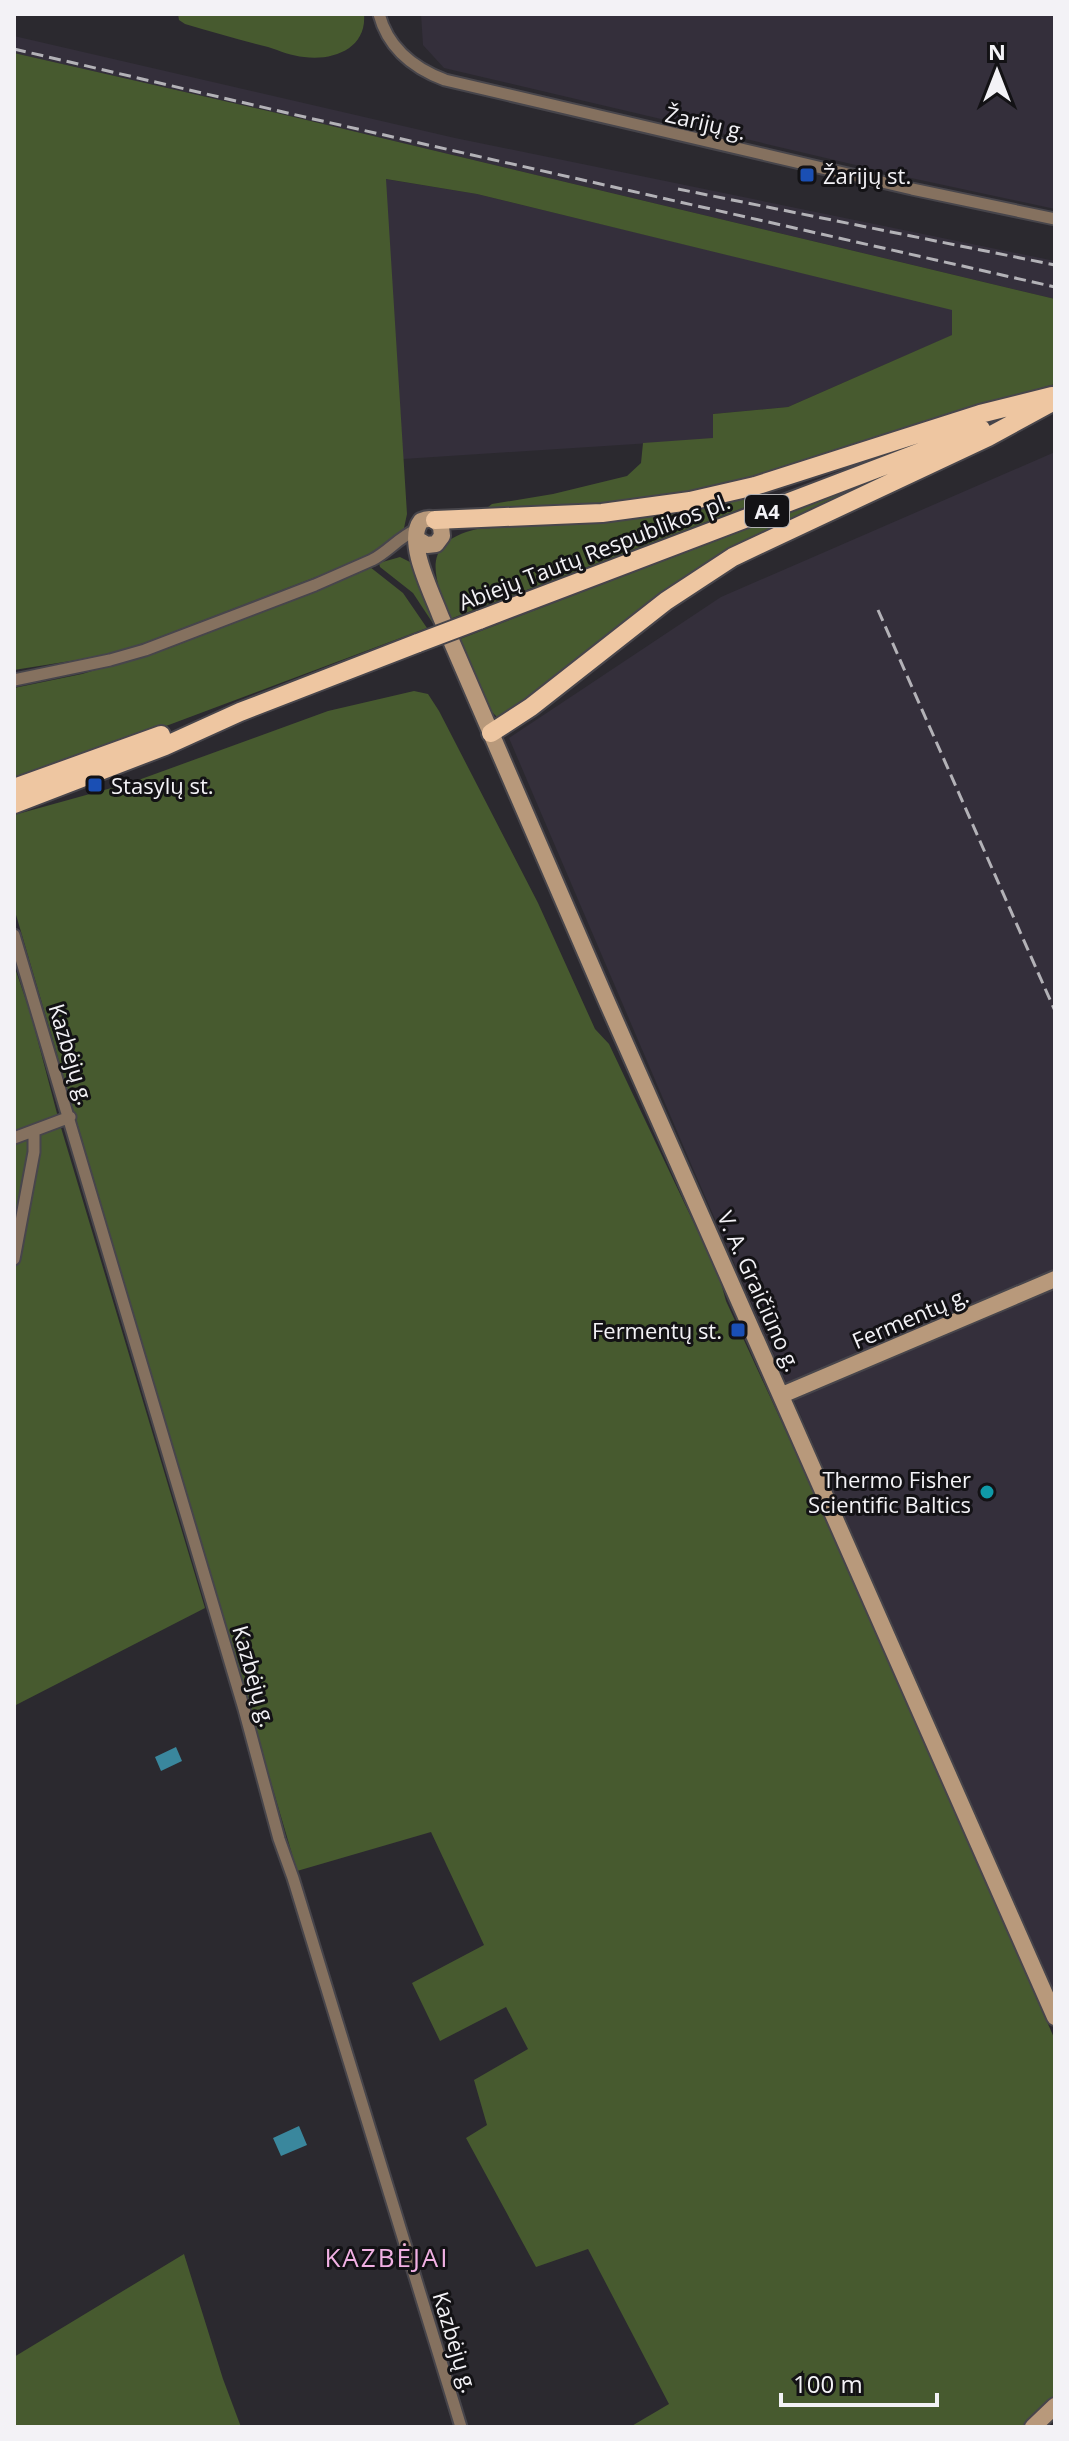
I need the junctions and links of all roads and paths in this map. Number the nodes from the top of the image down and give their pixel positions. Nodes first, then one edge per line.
1 (379, 14) edge
2 (1055, 219) edge
3 (1055, 399) edge
4 (435, 520) junction
5 (423, 541) junction
6 (14, 680) edge
7 (240, 712) junction
8 (491, 733) junction
9 (14, 788) edge
10 (14, 804) edge
11 (14, 935) edge
12 (70, 1117) junction
13 (34, 1131) junction
14 (14, 1138) edge
15 (14, 1259) edge
16 (1055, 1279) edge
17 (782, 1395) junction
18 (1055, 2017) edge
19 (1055, 2406) edge
20 (461, 2427) edge
21 (1033, 2427) edge

1 - 2 street, Žarijų g.
3 - 4 highway
3 - 7 highway, Abiejų Tautų Respublikos pl. / A4, bridge
3 - 8 highway
4 - 5 main road
4 - 5 main road, V. A. Graičiūno g.
5 - 6 street
5 - 8 main road, V. A. Graičiūno g.
7 - 9 highway, Abiejų Tautų Respublikos pl. / A4
7 - 10 highway, Abiejų Tautų Respublikos pl. / A4
8 - 17 main road, V. A. Graičiūno g.
11 - 12 street, Kazbėjų g.
12 - 13 street
12 - 20 street, Kazbėjų g.
13 - 14 street
13 - 15 street
16 - 17 main road, Fermentų g.
17 - 18 main road, V. A. Graičiūno g.
19 - 21 main road

